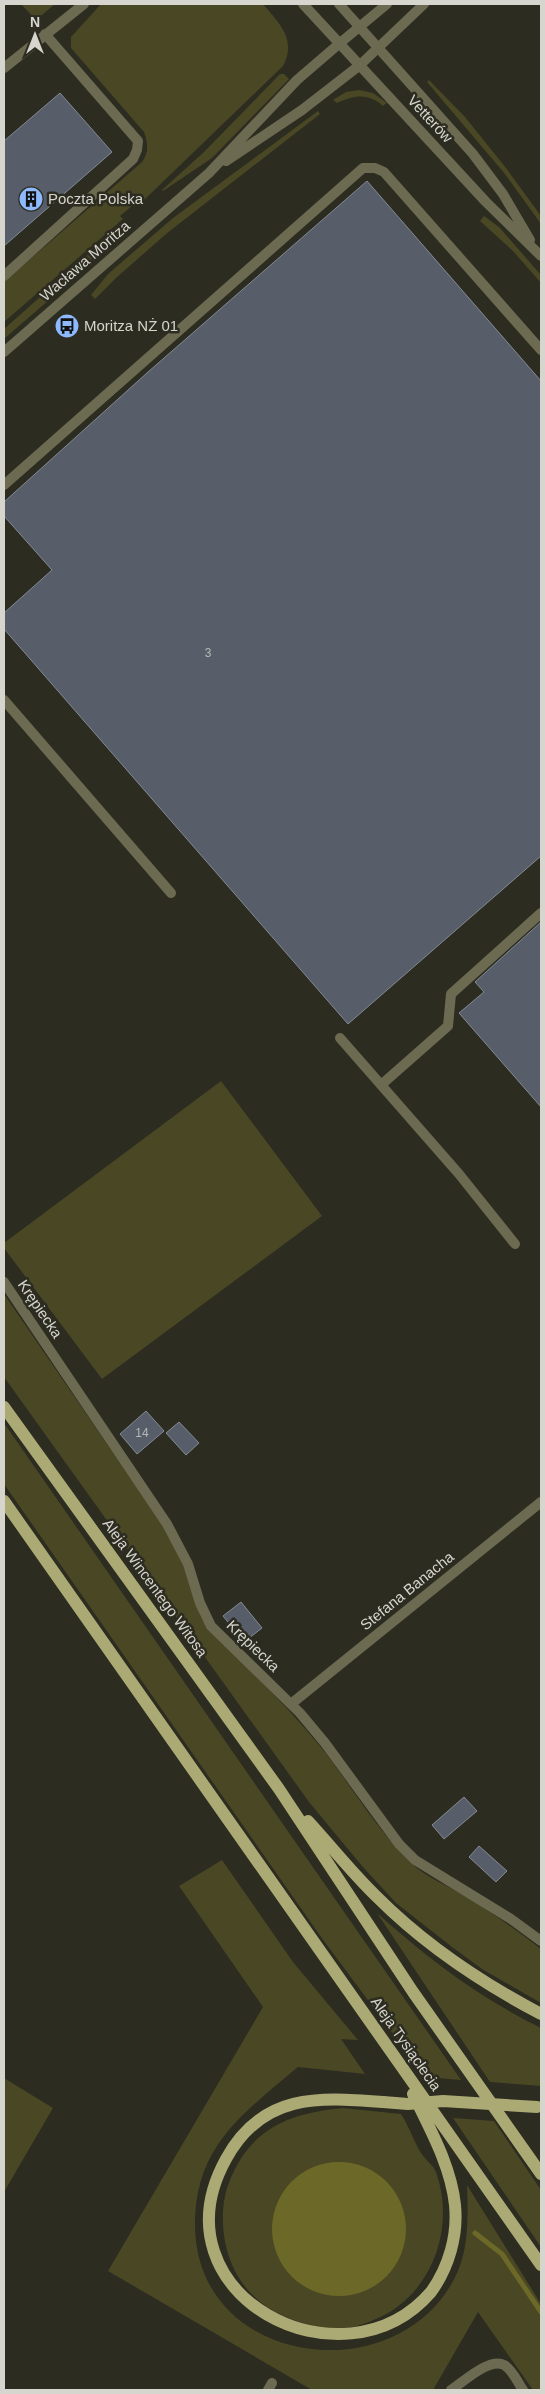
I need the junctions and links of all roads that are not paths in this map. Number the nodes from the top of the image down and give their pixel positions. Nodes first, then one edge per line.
1 (84, 4) edge
2 (303, 4) edge
3 (339, 4) edge
4 (387, 4) edge
5 (424, 4) edge
6 (359, 26) junction
7 (45, 34) junction
8 (340, 43) junction
9 (378, 48) junction
10 (360, 65) junction
11 (4, 68) edge
12 (209, 173) junction
13 (539, 254) edge
14 (4, 276) edge
15 (541, 350) edge
16 (4, 352) edge
17 (4, 486) edge
18 (4, 700) edge
19 (171, 894) dead end
20 (541, 913) edge
21 (340, 1038) dead end
22 (381, 1085) junction
23 (515, 1244) dead end
24 (4, 1282) edge
25 (4, 1406) edge
26 (4, 1501) edge
27 (541, 1502) edge
28 (291, 1704) junction
29 (279, 1789) junction
30 (541, 1941) edge
31 (541, 2014) edge
32 (398, 2062) junction
33 (539, 2107) edge
34 (541, 2174) edge
35 (541, 2264) edge
36 (451, 2390) edge
37 (523, 2390) edge

1 - 7 street
2 - 8 street, Vetterów
3 - 6 street, Vetterów
4 - 6 street, Wacława Moritza
5 - 9 street, Wacława Moritza
6 - 8 street, Wacława Moritza
6 - 9 street, Vetterów
7 - 11 street
7 - 14 street
8 - 10 street, Vetterów
8 - 12 street, Wacława Moritza
9 - 10 street, Wacława Moritza
9 - 13 street, Vetterów
10 - 12 street, Wacława Moritza
10 - 13 street, Vetterów
12 - 16 street, Wacława Moritza
15 - 17 street
18 - 19 street
20 - 22 street
21 - 22 street
22 - 23 street
24 - 28 street, Krępiecka
25 - 29 main road, Aleja Wincentego Witosa
26 - 32 main road, Aleja Tysiąclecia
27 - 28 street, Stefana Banacha
28 - 30 street, Krępiecka
29 - 31 main road
29 - 34 main road
32 - 33 main road, bridge
32 - 35 main road, Aleja Tysiąclecia
36 - 37 street

